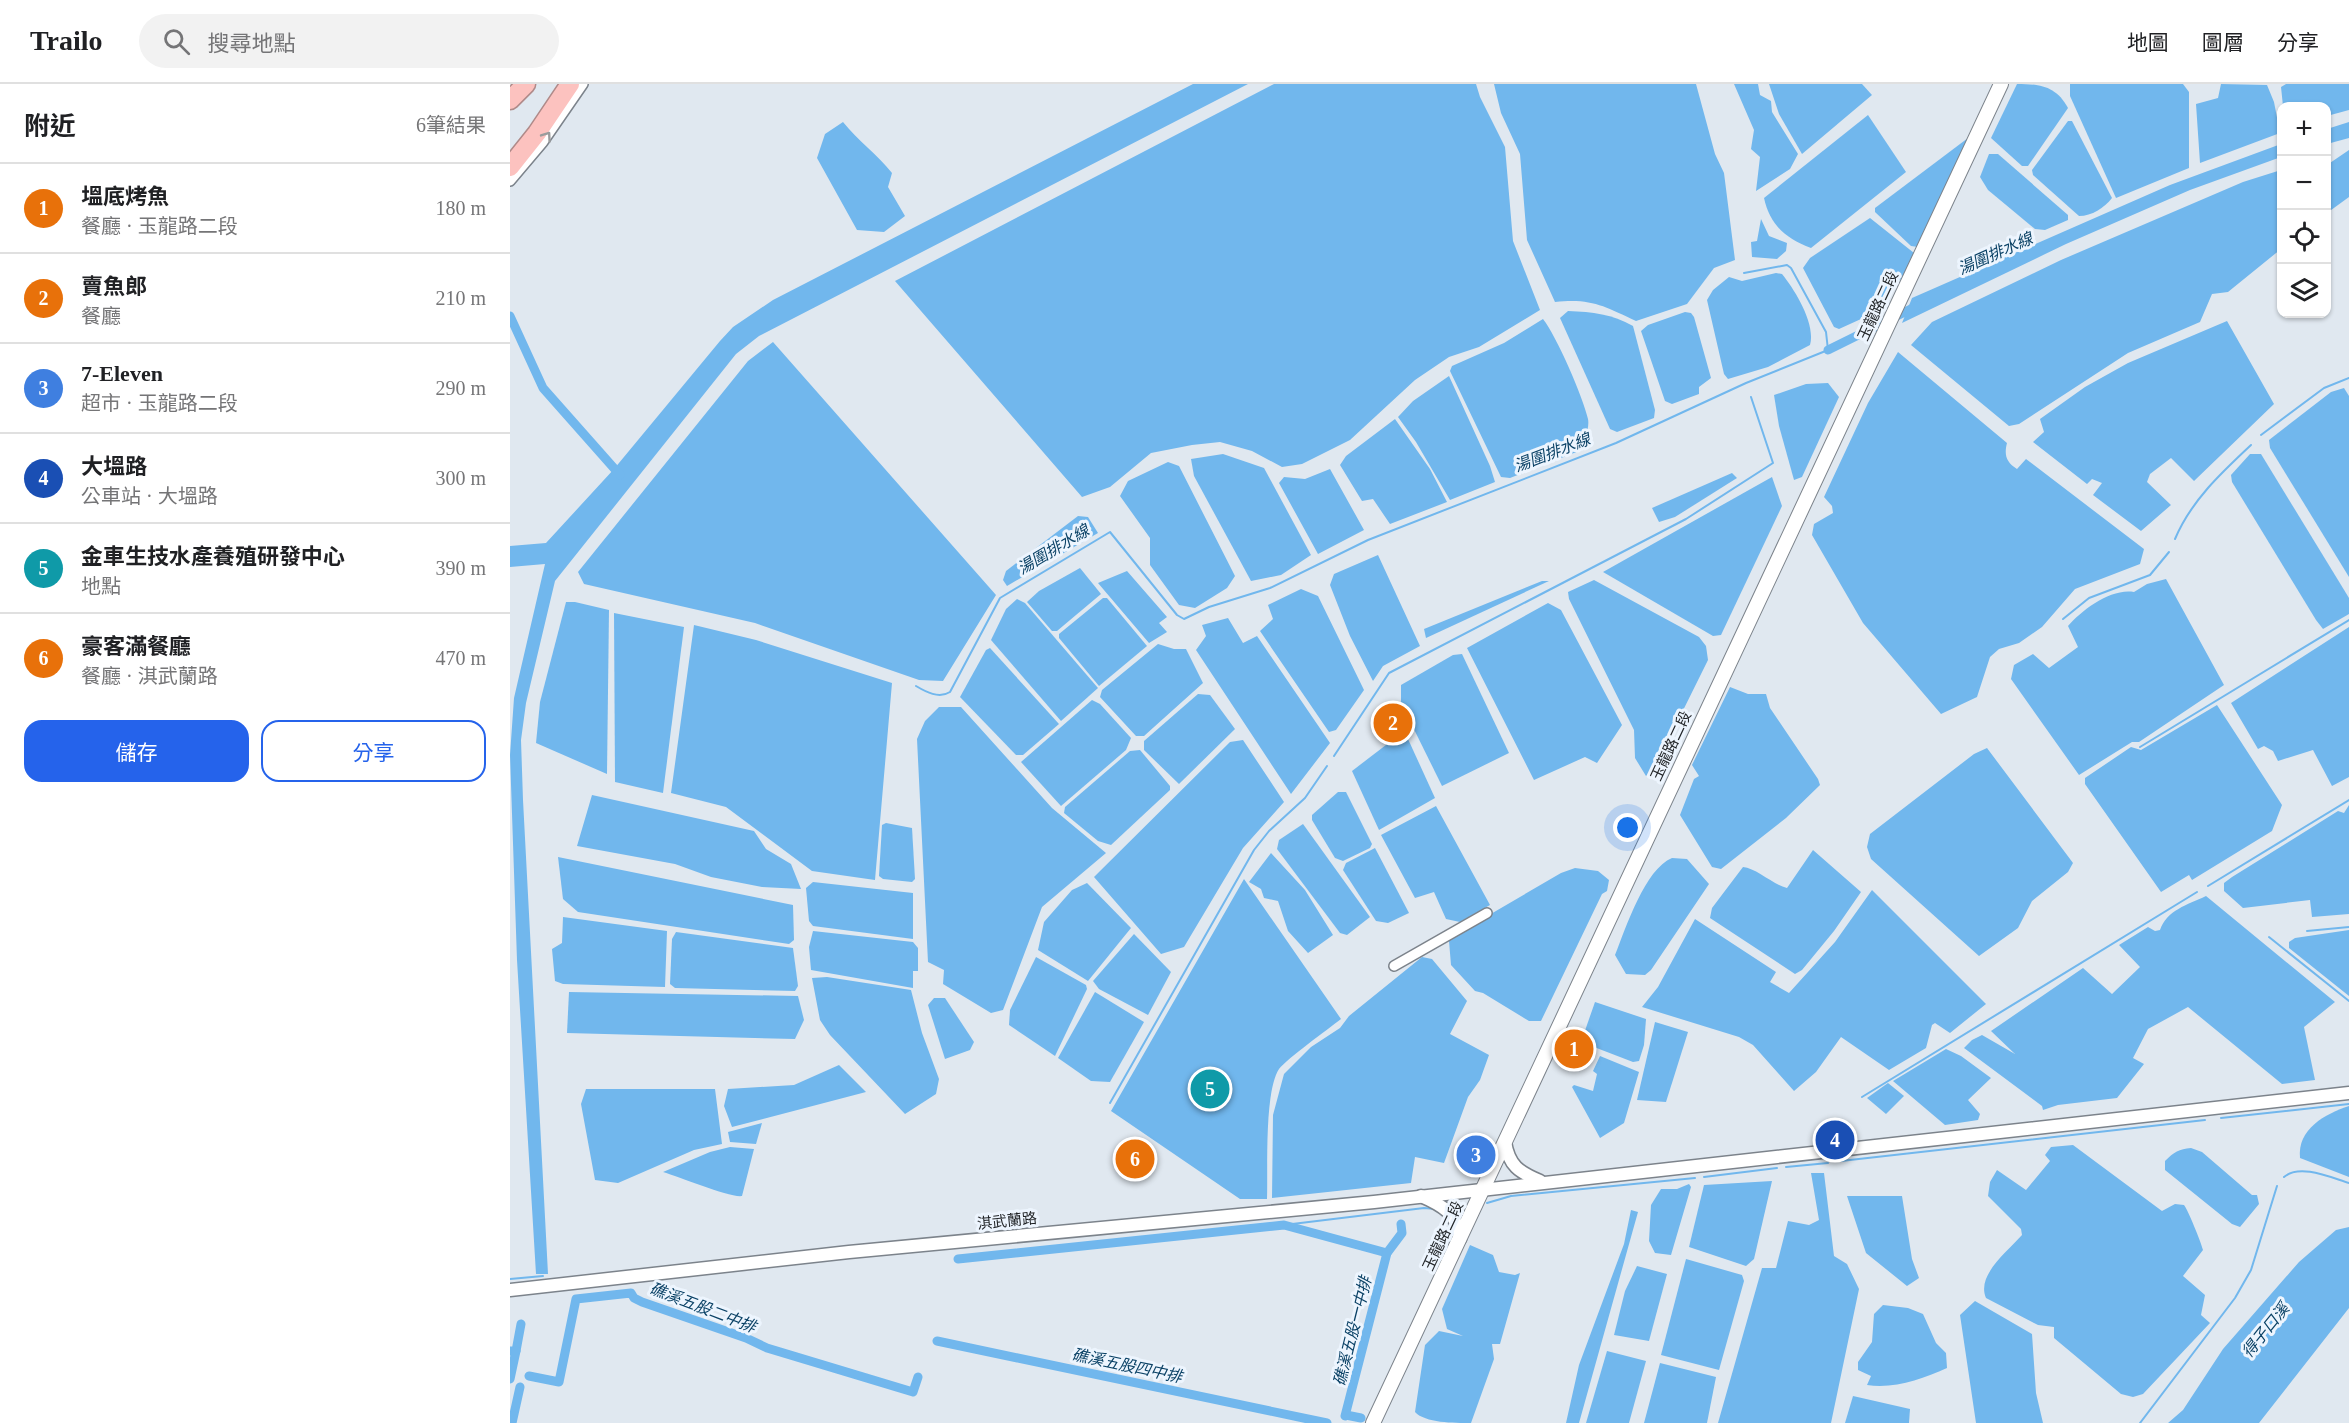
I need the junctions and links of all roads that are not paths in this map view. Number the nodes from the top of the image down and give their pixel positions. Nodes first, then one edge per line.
1 (526, 84) edge
2 (570, 84) edge
3 (583, 84) edge
4 (2001, 84) edge
5 (510, 100) edge
6 (510, 167) edge
7 (510, 181) edge
8 (1487, 913) dead end
9 (1394, 966) dead end
10 (2349, 1094) edge
11 (1505, 1142) junction
12 (1541, 1182) junction
13 (1484, 1188) junction
14 (1420, 1196) junction
15 (1460, 1239) junction
16 (510, 1290) edge
17 (1373, 1423) edge

1 - 5 highway
2 - 6 highway
7 -> 3 street
4 - 11 main road, 玉龍路二段
8 - 9 street
10 - 12 street, 淇武蘭路
11 - 12 street
11 - 13 main road, 玉龍路二段
12 - 13 street, 淇武蘭路
13 - 14 street, 淇武蘭路
13 - 15 main road, 玉龍路二段
14 - 15 street
14 - 16 street, 淇武蘭路
15 - 17 main road, 玉龍路二段

